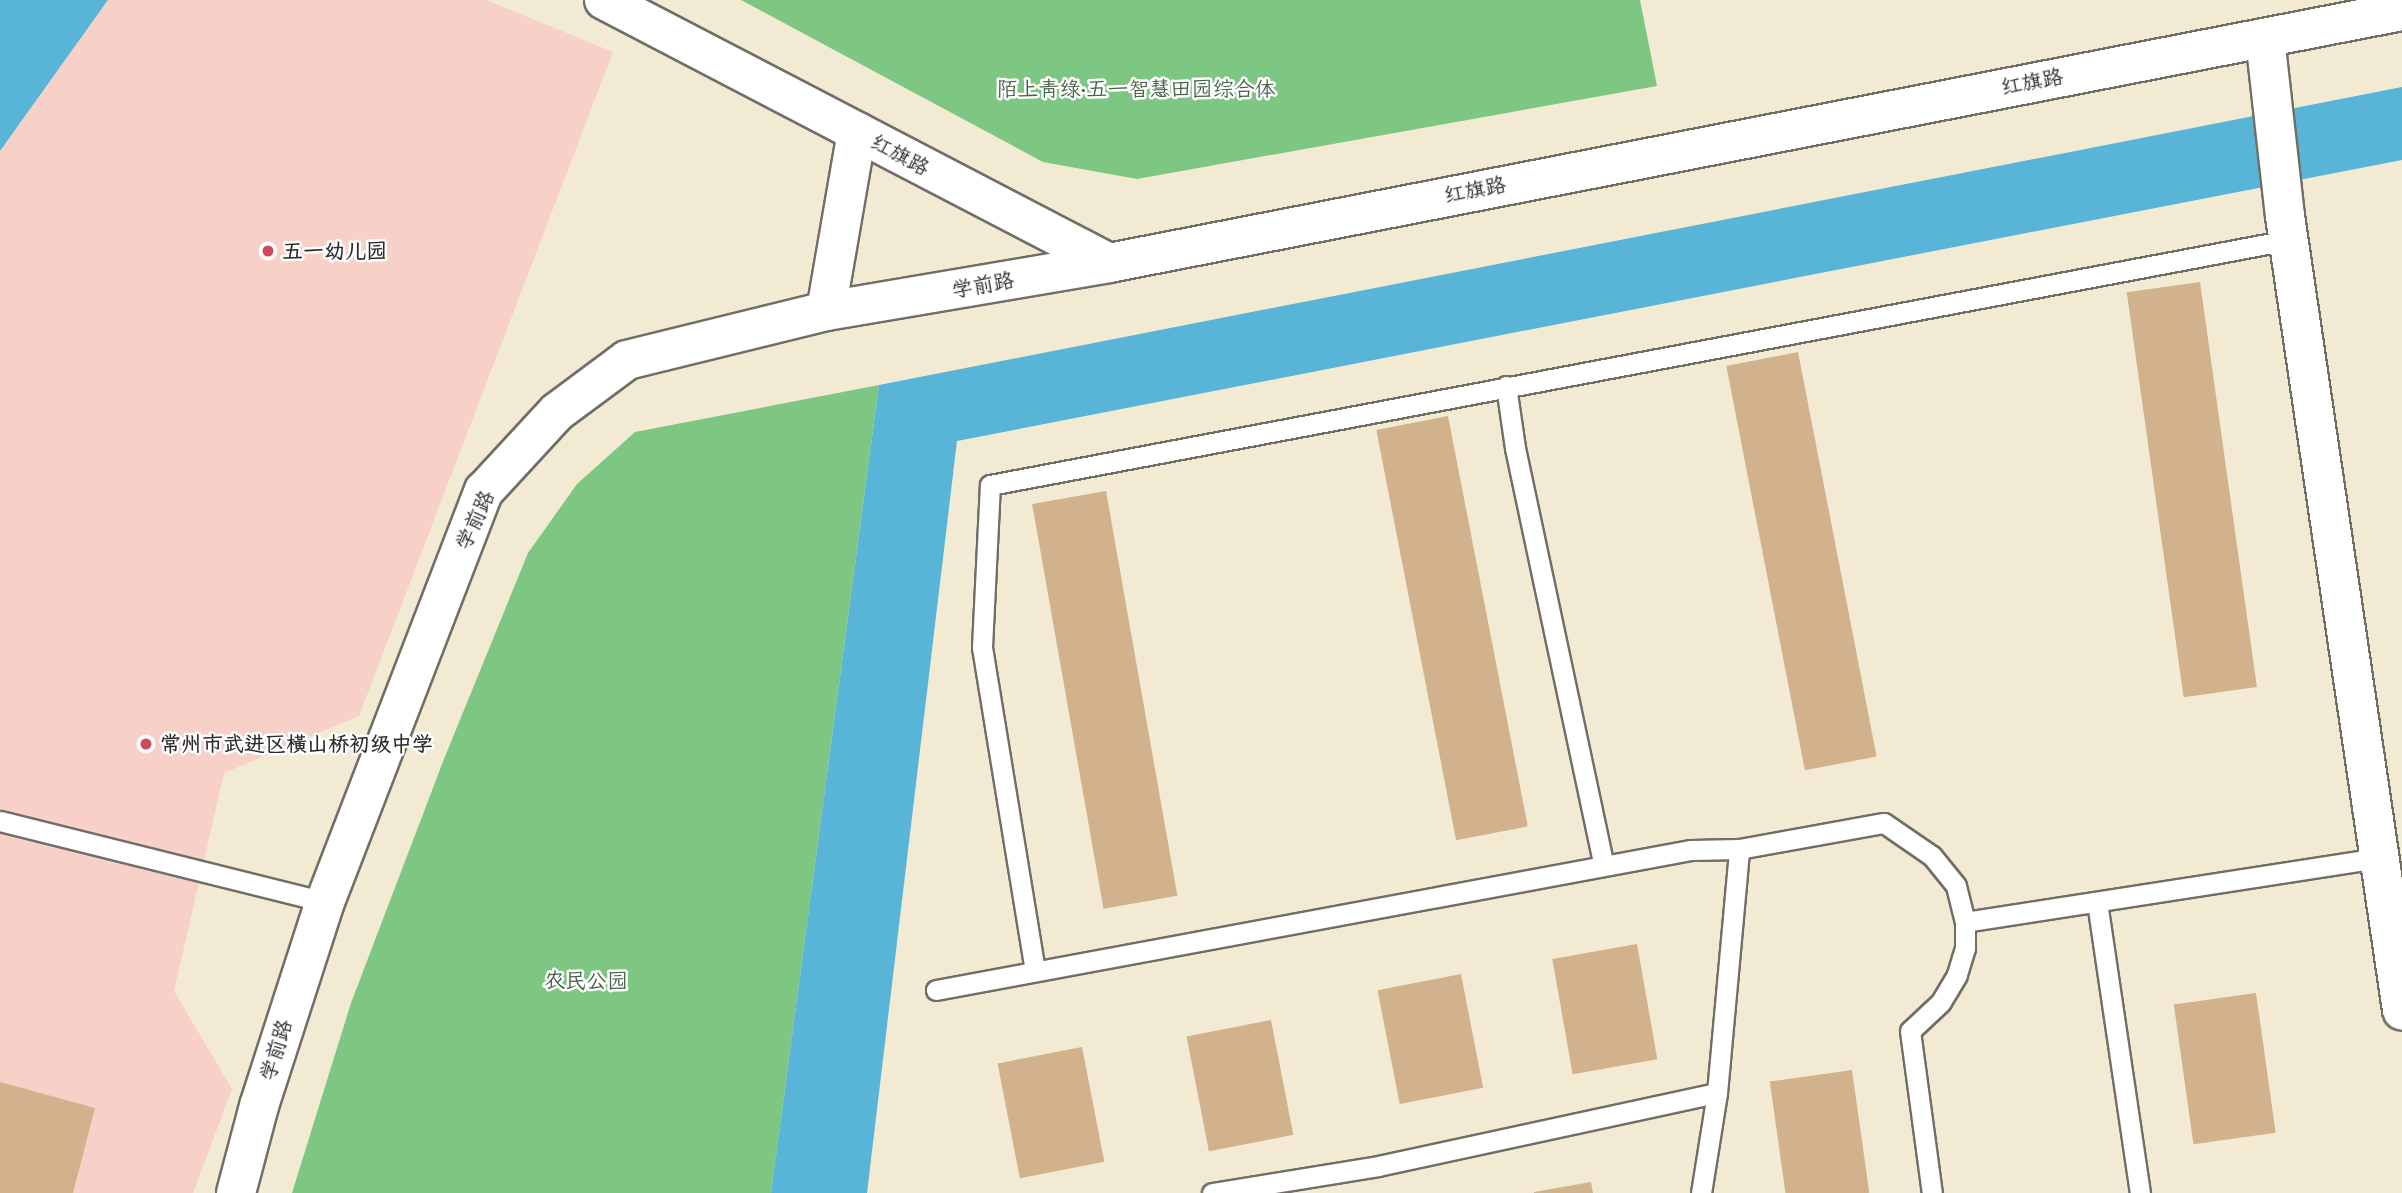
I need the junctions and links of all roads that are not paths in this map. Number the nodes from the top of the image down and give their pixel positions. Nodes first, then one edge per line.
1 (604, 0) edge
2 (2402, 11) edge
3 (2265, 37) junction
4 (857, 132) junction
5 (2286, 228) junction
6 (1109, 263) junction
7 (826, 312) junction
8 (1506, 386) junction
9 (0, 821) edge
10 (1739, 849) junction
11 (2379, 858) junction
12 (1604, 866) junction
13 (325, 902) junction
14 (2097, 902) junction
15 (1965, 922) junction
16 (1035, 971) junction
17 (936, 990) dead end
18 (2402, 1010) edge
19 (1717, 1093) junction
20 (236, 1193) edge
21 (1212, 1193) edge
22 (1701, 1193) edge
23 (1932, 1193) edge
24 (2140, 1193) edge

1 - 4 street, 红旗路
2 - 3 street, 红旗路
3 - 5 street
3 - 6 street, 红旗路
4 - 6 street, 红旗路
4 - 7 street
5 - 8 lane
5 - 11 street
6 - 7 street, 学前路
7 - 13 street, 学前路
8 - 12 lane
8 - 16 lane
9 - 13 lane
10 - 12 lane
10 - 15 lane
10 - 19 lane
11 - 14 lane
11 - 18 street
12 - 16 lane
13 - 20 street, 学前路
14 - 15 lane
14 - 24 lane
15 - 23 lane
16 - 17 lane
19 - 21 lane
19 - 22 lane

